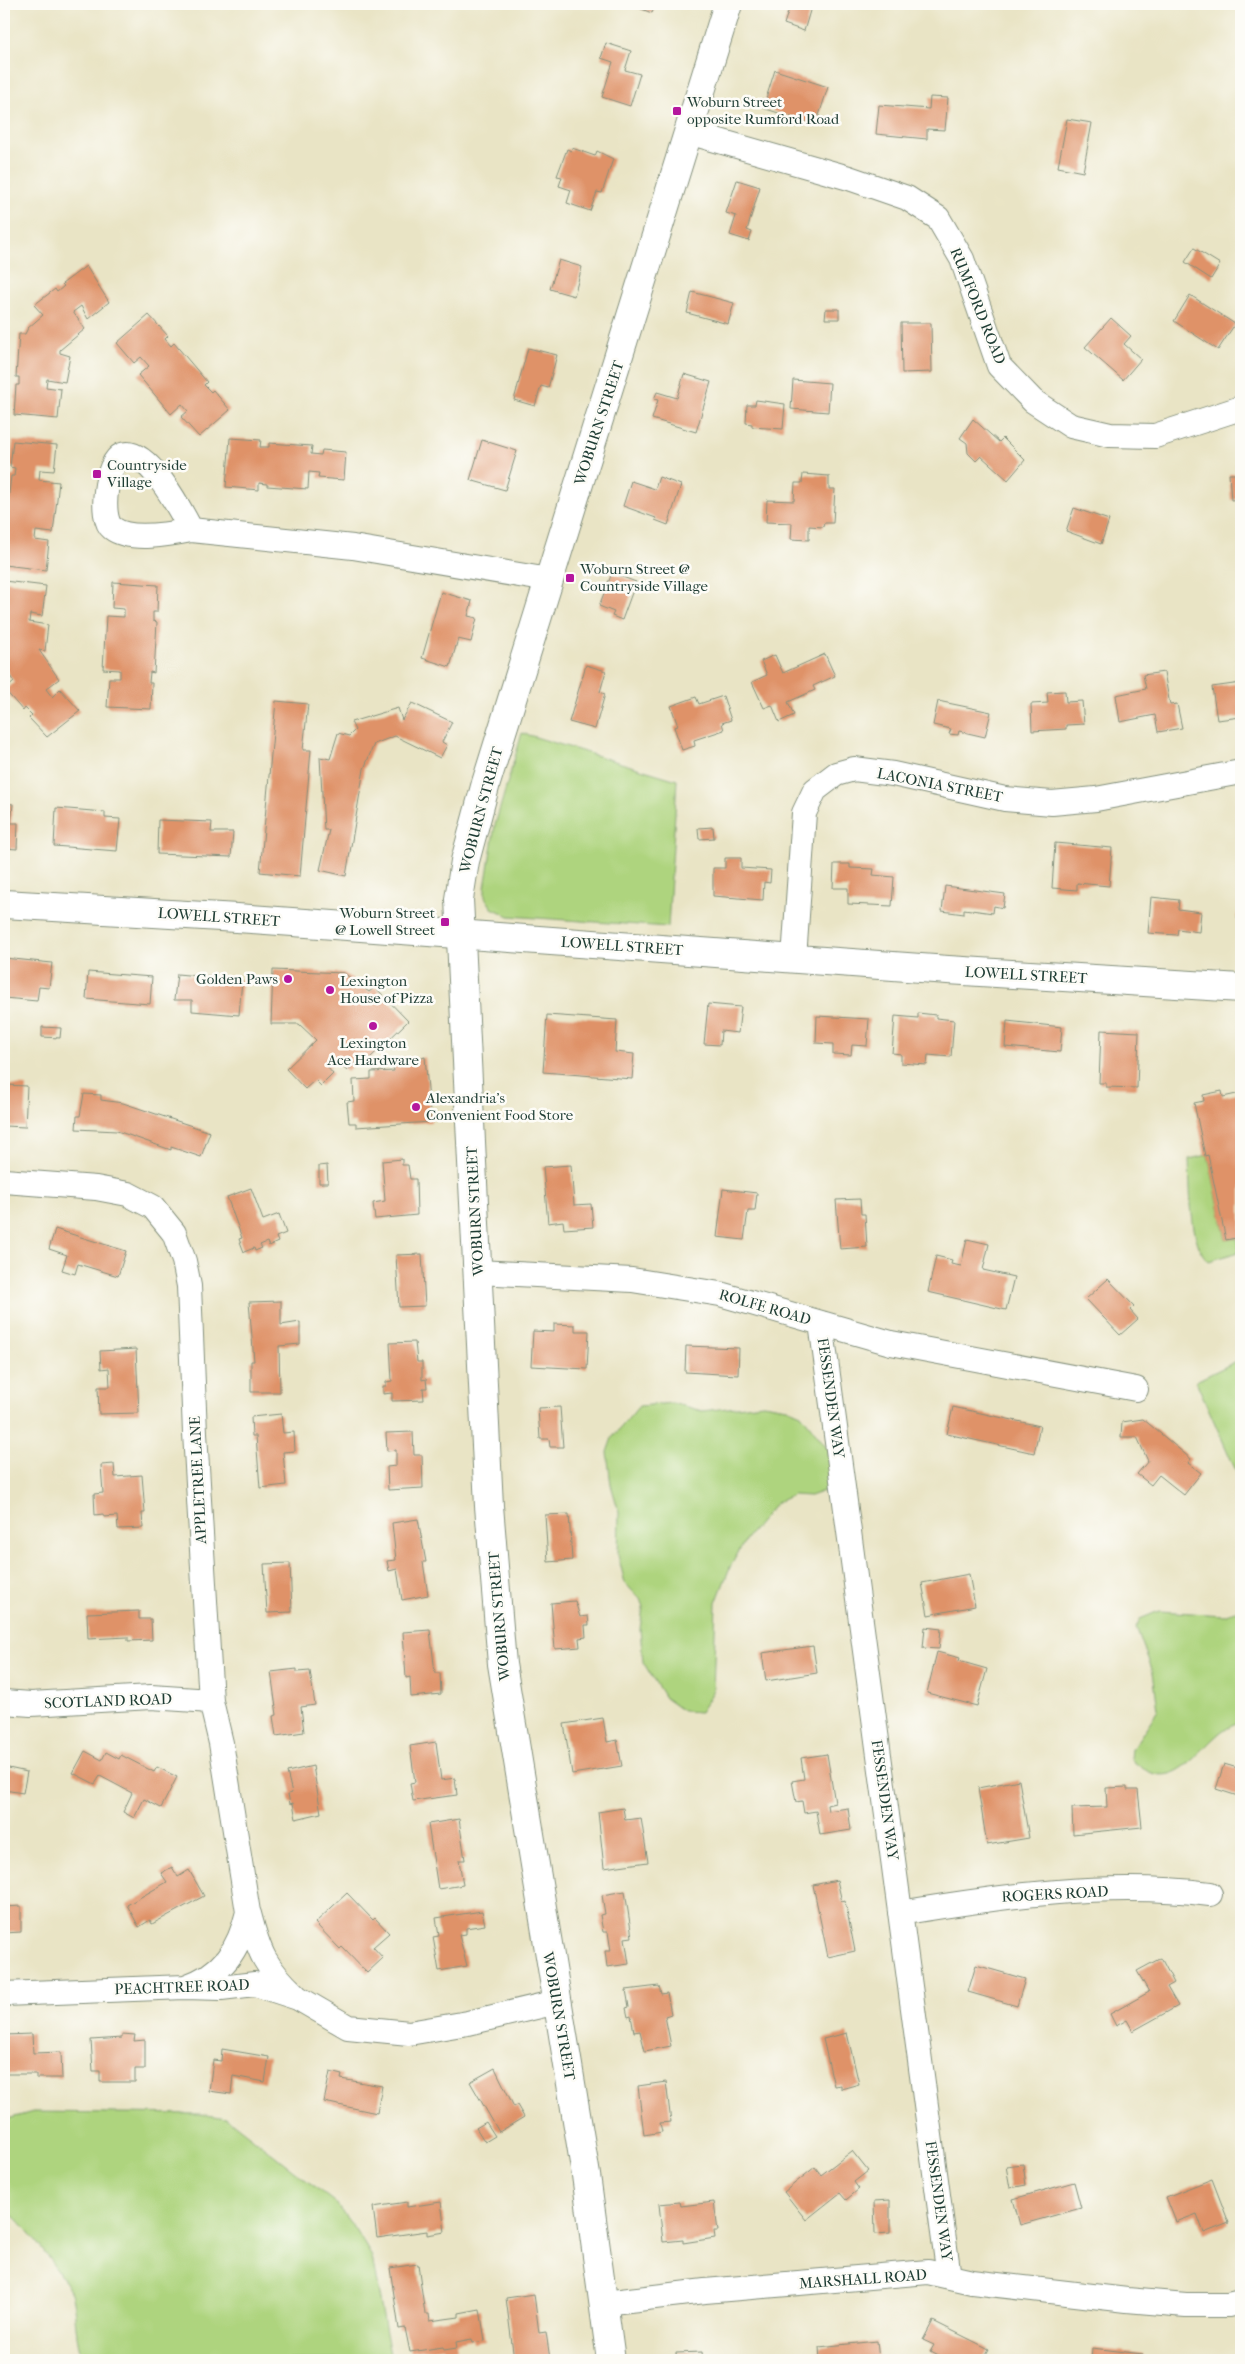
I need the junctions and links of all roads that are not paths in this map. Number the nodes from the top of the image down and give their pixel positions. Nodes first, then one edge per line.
1 (728, 4) edge
2 (688, 132) junction
3 (1241, 408) edge
4 (191, 530) dead end
5 (549, 580) junction
6 (1241, 772) edge
7 (4, 904) edge
8 (459, 935) junction
9 (794, 959) junction
10 (1241, 988) edge
11 (4, 1181) edge
12 (478, 1272) junction
13 (821, 1323) junction
14 (1136, 1389) dead end
15 (211, 1701) junction
16 (4, 1702) edge
17 (1210, 1894) dead end
18 (248, 1912) junction
19 (900, 1913) junction
20 (185, 1986) junction
21 (4, 1994) edge
22 (298, 1998) junction
23 (556, 2002) junction
24 (949, 2277) junction
25 (1241, 2302) edge
26 (604, 2303) junction
27 (611, 2360) edge

1 - 2 main road, WOBURN STREET
2 - 3 street, RUMFORD ROAD
2 - 5 main road, WOBURN STREET
4 - 5 street
5 - 8 main road, WOBURN STREET
6 - 9 street, LACONIA STREET
7 - 8 main road, LOWELL STREET
8 - 9 main road, LOWELL STREET
8 - 12 main road, WOBURN STREET
9 - 10 main road, LOWELL STREET
11 - 15 street, APPLETREE LANE
12 - 13 street, ROLFE ROAD
12 - 23 main road, WOBURN STREET
13 - 14 street, ROLFE ROAD
13 - 19 street, FESSENDEN WAY
15 - 16 street, SCOTLAND ROAD
15 - 18 street, APPLETREE LANE
17 - 19 street, ROGERS ROAD
18 - 20 street, APPLETREE LANE
18 - 22 street, APPLETREE LANE
19 - 24 street, FESSENDEN WAY
20 - 21 street, PEACHTREE ROAD
20 - 22 street, PEACHTREE ROAD
22 - 23 street, PEACHTREE ROAD
23 - 26 main road, WOBURN STREET
24 - 25 street, MARSHALL ROAD
24 - 26 street, MARSHALL ROAD
26 - 27 main road, WOBURN STREET

